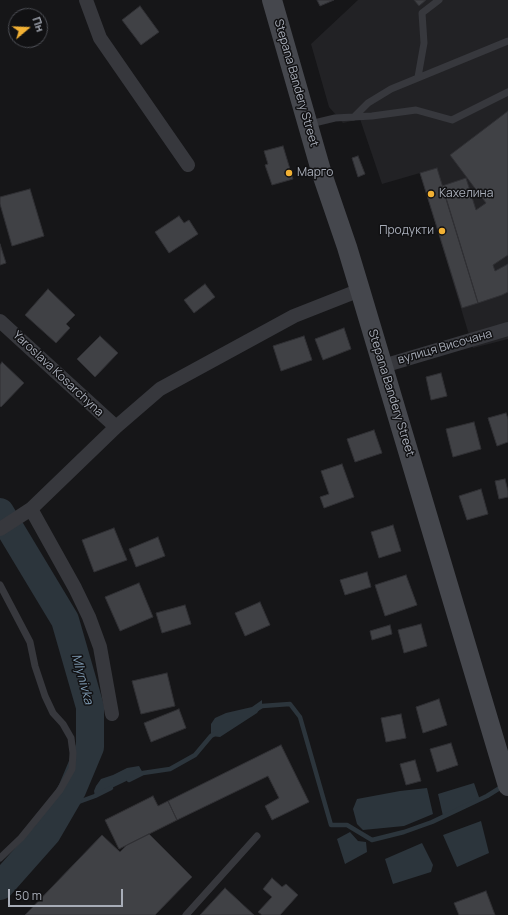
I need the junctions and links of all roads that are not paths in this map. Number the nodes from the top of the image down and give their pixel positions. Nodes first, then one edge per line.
1 (86, 0) edge
2 (272, 0) edge
3 (439, 0) edge
4 (508, 41) edge
5 (418, 77) junction
6 (508, 92) edge
7 (354, 117) junction
8 (308, 125) junction
9 (188, 165) dead end
10 (360, 290) junction
11 (0, 321) edge
12 (508, 329) edge
13 (383, 366) junction
14 (116, 427) junction
15 (26, 512) junction
16 (0, 529) edge
17 (0, 585) edge
18 (112, 714) dead end
19 (508, 786) edge
20 (257, 836) dead end
21 (0, 858) edge
22 (186, 915) edge

1 - 9 street
2 - 8 main road, Stepana Bandery Street
3 - 5 lane
4 - 5 lane
5 - 7 lane
6 - 7 lane
7 - 8 lane
8 - 10 main road, Stepana Bandery Street
10 - 13 main road, Stepana Bandery Street
10 - 14 street
11 - 14 street, Yaroslava Kosarchyna
12 - 13 street, вулиця Височана
13 - 19 main road, Stepana Bandery Street
14 - 15 street
15 - 16 street
15 - 18 street
17 - 21 lane
20 - 22 lane

